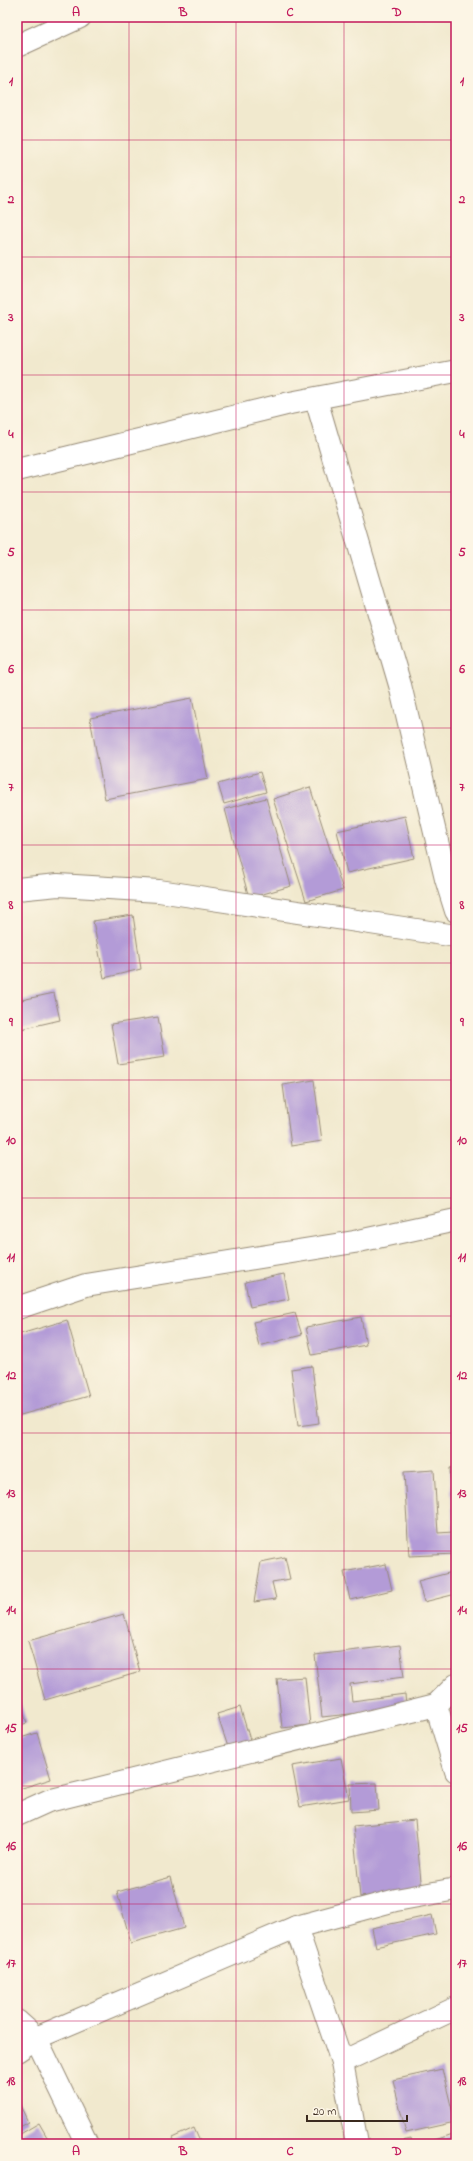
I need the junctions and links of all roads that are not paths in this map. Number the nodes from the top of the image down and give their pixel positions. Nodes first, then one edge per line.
1 (80, 17) edge
2 (17, 46) edge
3 (456, 371) edge
4 (316, 399) junction
5 (17, 470) edge
6 (451, 878) edge
7 (17, 889) edge
8 (456, 911) edge
9 (456, 936) edge
10 (456, 1220) edge
11 (17, 1308) edge
12 (456, 1686) edge
13 (436, 1705) junction
14 (456, 1771) edge
15 (17, 1815) edge
16 (456, 1890) edge
17 (296, 1927) junction
18 (456, 2008) edge
19 (17, 2021) edge
20 (36, 2038) junction
21 (17, 2051) edge
22 (342, 2062) junction
23 (88, 2144) edge
24 (357, 2144) edge

1 - 2 street
3 - 4 street
4 - 5 street
4 - 6 street
6 - 8 street
7 - 9 street
10 - 11 street
12 - 13 street
13 - 14 street
13 - 15 street
16 - 17 street
17 - 20 street
17 - 22 street
18 - 22 street
19 - 20 street
20 - 21 street
20 - 23 street
22 - 24 street

